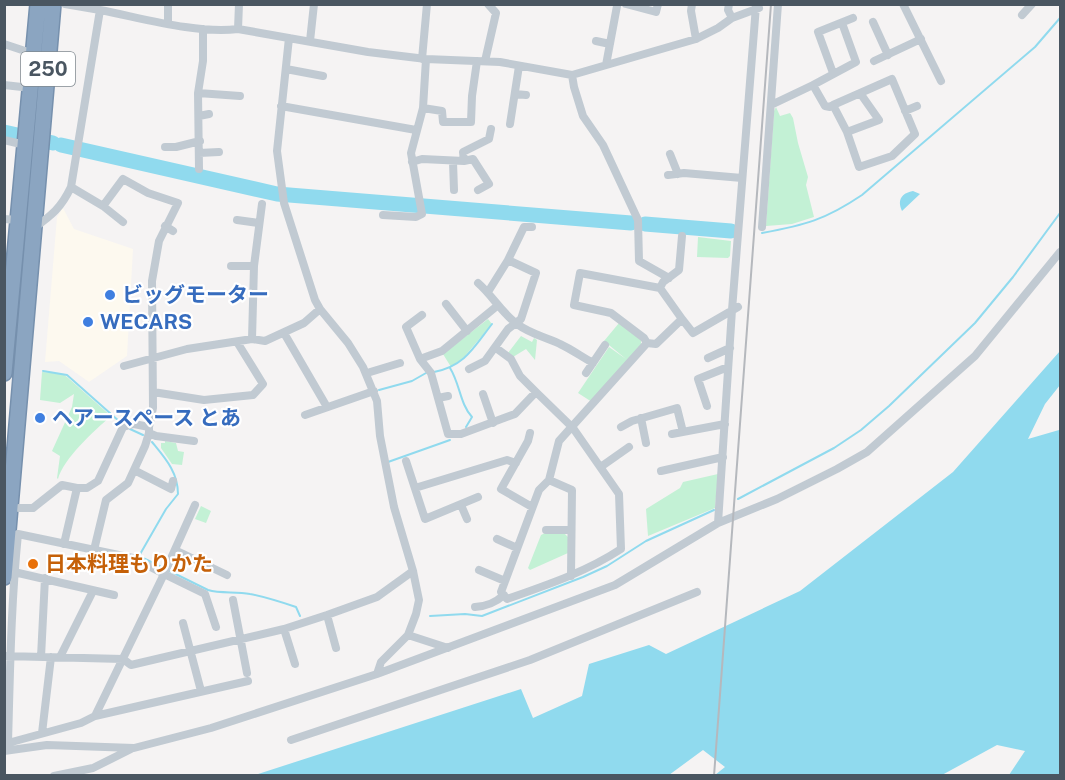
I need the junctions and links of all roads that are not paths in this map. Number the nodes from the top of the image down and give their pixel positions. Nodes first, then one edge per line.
1 (38, 4) edge
2 (53, 4) edge
3 (66, 4) edge
4 (168, 4) edge
5 (239, 4) edge
6 (314, 4) edge
7 (427, 4) edge
8 (488, 4) edge
9 (658, 4) edge
10 (692, 4) edge
11 (729, 4) edge
12 (778, 4) edge
13 (903, 4) edge
14 (1032, 4) edge
15 (624, 5) edge
16 (757, 7) edge
17 (100, 10) junction
18 (1022, 15) dead end
19 (732, 18) junction
20 (853, 18) dead end
21 (873, 22) dead end
22 (168, 23) junction
23 (842, 23) junction
24 (203, 29) junction
25 (238, 29) junction
26 (289, 38) junction
27 (696, 39) junction
28 (921, 39) junction
29 (310, 41) junction
30 (596, 41) dead end
31 (4, 44) edge
32 (610, 44) junction
33 (34, 54) junction
34 (888, 55) junction
35 (424, 59) junction
36 (481, 61) junction
37 (874, 61) dead end
38 (606, 65) junction
39 (519, 66) junction
40 (286, 69) junction
41 (833, 73) junction
42 (572, 75) junction
43 (323, 76) dead end
44 (941, 81) dead end
45 (4, 85) edge
46 (813, 85) junction
47 (31, 88) junction
48 (198, 93) junction
49 (860, 93) junction
50 (515, 94) junction
51 (526, 95) dead end
52 (234, 99) dead end
53 (771, 105) junction
54 (833, 105) junction
55 (281, 106) junction
56 (917, 106) dead end
57 (423, 108) junction
58 (905, 111) junction
59 (209, 114) dead end
60 (199, 116) junction
61 (510, 124) dead end
62 (491, 129) dead end
63 (416, 130) junction
64 (847, 132) junction
65 (32, 139) junction
66 (4, 140) edge
67 (200, 141) junction
68 (165, 147) dead end
69 (219, 152) dead end
70 (199, 153) junction
71 (670, 154) dead end
72 (464, 161) junction
73 (412, 162) junction
74 (453, 162) junction
75 (199, 169) dead end
76 (678, 174) junction
77 (668, 175) dead end
78 (742, 178) junction
79 (71, 187) junction
80 (454, 190) dead end
81 (478, 190) dead end
82 (262, 204) dead end
83 (103, 206) junction
84 (383, 215) dead end
85 (11, 220) edge
86 (237, 220) dead end
87 (123, 222) dead end
88 (259, 223) junction
89 (532, 227) dead end
90 (762, 227) dead end
91 (34, 228) junction
92 (682, 236) dead end
93 (1060, 252) edge
94 (508, 260) junction
95 (231, 266) dead end
96 (254, 266) junction
97 (669, 278) junction
98 (478, 283) dead end
99 (660, 288) junction
100 (488, 292) junction
101 (446, 304) dead end
102 (497, 306) junction
103 (735, 308) junction
104 (320, 309) junction
105 (422, 315) dead end
106 (682, 319) junction
107 (516, 323) junction
108 (466, 331) junction
109 (284, 333) junction
110 (252, 339) junction
111 (237, 342) junction
112 (647, 343) junction
113 (605, 345) dead end
114 (496, 348) junction
115 (730, 348) junction
116 (187, 349) junction
117 (708, 358) dead end
118 (154, 359) junction
119 (188, 359) dead end
120 (420, 359) junction
121 (400, 363) dead end
122 (593, 363) junction
123 (124, 366) dead end
124 (728, 367) junction
125 (469, 369) dead end
126 (367, 373) junction
127 (586, 373) dead end
128 (4, 374) edge
129 (20, 380) junction
130 (374, 391) junction
131 (153, 392) junction
132 (536, 392) junction
133 (483, 394) dead end
134 (707, 406) dead end
135 (327, 407) junction
136 (305, 415) dead end
137 (641, 418) junction
138 (493, 423) junction
139 (725, 424) junction
140 (621, 427) dead end
141 (573, 428) junction
142 (149, 430) junction
143 (683, 432) junction
144 (672, 435) dead end
145 (531, 438) dead end
146 (194, 441) dead end
147 (646, 443) dead end
148 (629, 447) dead end
149 (723, 458) junction
150 (406, 461) dead end
151 (516, 463) junction
152 (602, 466) junction
153 (134, 470) junction
154 (660, 471) dead end
155 (549, 480) junction
156 (173, 481) dead end
157 (415, 488) junction
158 (77, 489) junction
159 (478, 497) dead end
160 (195, 505) dead end
161 (460, 505) junction
162 (532, 507) junction
163 (20, 508) junction
164 (467, 519) dead end
165 (718, 523) junction
166 (546, 530) dead end
167 (571, 530) junction
168 (18, 534) junction
169 (497, 539) dead end
170 (64, 544) junction
171 (517, 548) junction
172 (94, 550) junction
173 (174, 550) junction
174 (479, 570) dead end
175 (413, 571) junction
176 (165, 572) junction
177 (9, 574) edge
178 (227, 575) dead end
179 (571, 576) junction
180 (45, 578) junction
181 (505, 581) junction
182 (93, 591) junction
183 (697, 592) dead end
184 (114, 595) dead end
185 (504, 595) junction
186 (233, 600) dead end
187 (475, 607) dead end
188 (327, 615) junction
189 (183, 623) dead end
190 (216, 627) dead end
191 (284, 629) junction
192 (408, 635) junction
193 (241, 639) junction
194 (336, 648) dead end
195 (448, 648) junction
196 (190, 651) junction
197 (8, 656) edge
198 (41, 657) junction
199 (55, 657) junction
200 (123, 659) junction
201 (296, 664) dead end
202 (376, 674) junction
203 (201, 691) junction
204 (95, 716) junction
205 (42, 733) junction
206 (291, 740) dead end
207 (6, 747) edge
208 (134, 748) junction
209 (54, 776) edge

1 - 33 highway, 250
2 - 65 highway, 250
3 - 17 street
4 - 22 street
5 - 25 street
6 - 29 street
7 - 35 street
8 - 36 street
9 - 15 street
10 - 27 street
11 - 19 street
12 - 53 street
13 - 28 street
14 - 18 street
15 - 32 street
16 - 19 street
16 - 78 street
17 - 22 street
17 - 79 street
19 - 27 street
20 - 23 street
21 - 34 street
22 - 24 street
23 - 41 street
23 - 41 street
24 - 25 street
24 - 48 street
25 - 26 street
26 - 29 street
26 - 40 street
27 - 38 street
28 - 34 street
28 - 44 street
29 - 35 street
30 - 32 street
31 - 33 street
32 - 38 street
33 - 47 highway, 250
34 - 37 street
35 - 36 street
35 - 57 street
36 - 39 street
36 - 57 street
38 - 42 street
39 - 42 street
39 - 50 street
40 - 43 street
40 - 55 street
41 - 46 street
42 - 97 street
45 - 47 street
46 - 53 street
46 - 54 street
47 - 65 highway, 250
48 - 52 street
48 - 60 street
49 - 54 street
49 - 58 street
49 - 64 street
50 - 51 street
50 - 61 street
53 - 90 street
54 - 64 street
55 - 63 street
55 - 104 street
56 - 58 street
57 - 63 street
58 - 64 street
59 - 60 street
60 - 67 street
62 - 72 street
63 - 73 street
65 - 66 street
65 - 85 highway, 250
65 - 91 highway, 250
67 - 68 street
67 - 70 street
69 - 70 street
70 - 75 street
71 - 76 street
72 - 74 street
72 - 81 street
73 - 74 street
73 - 84 street
74 - 80 street
76 - 77 street
76 - 78 street
78 - 103 street
79 - 83 street
79 - 91 street
82 - 88 street
83 - 87 street
83 - 118 street
85 - 128 highway, 250
86 - 88 street
88 - 96 street
89 - 94 street
91 - 129 highway, 250
92 - 97 street
93 - 165 street
94 - 100 street
94 - 107 street
95 - 96 street
96 - 110 street
97 - 99 street
98 - 100 street
99 - 106 street
99 - 112 street
100 - 102 street
101 - 108 street
102 - 107 street
102 - 108 street
103 - 106 street
103 - 115 street
104 - 109 street
104 - 126 street
105 - 120 street
106 - 112 street
107 - 114 street
107 - 122 street
108 - 120 street
109 - 110 street
109 - 135 street
110 - 111 street
111 - 116 street
111 - 131 street
112 - 141 street
113 - 122 street
114 - 125 street
114 - 132 street
115 - 117 street
115 - 124 street
116 - 118 street
116 - 119 street
118 - 123 street
118 - 131 street
120 - 138 street
121 - 126 street
122 - 127 street
124 - 134 street
124 - 139 street
126 - 130 street
129 - 163 highway
129 - 177 highway, 250
130 - 135 street
130 - 175 street
131 - 142 street
132 - 138 street
132 - 141 street
133 - 138 street
135 - 136 street
137 - 140 street
137 - 143 street
137 - 147 street
139 - 143 street
139 - 149 street
141 - 152 street
141 - 155 street
142 - 146 street
142 - 153 street
142 - 158 street
143 - 144 street
145 - 151 street
148 - 152 street
149 - 154 street
149 - 165 street
150 - 157 street
151 - 157 street
151 - 162 street
152 - 179 street
153 - 156 street
153 - 172 street
155 - 162 street
155 - 167 street
157 - 161 street
158 - 163 street
158 - 170 street
159 - 161 street
160 - 173 street
161 - 164 street
162 - 171 street
163 - 168 highway
165 - 195 street
166 - 167 street
167 - 179 street
168 - 170 street
168 - 177 street
169 - 171 street
170 - 172 street
171 - 181 street
172 - 176 street
173 - 176 street
173 - 178 street
174 - 181 street
175 - 188 street
175 - 192 street
176 - 190 street
176 - 200 street
177 - 180 street
177 - 197 street
179 - 185 street
180 - 182 street
180 - 198 street
181 - 185 street
182 - 184 street
182 - 199 street
183 - 206 street
185 - 187 street
186 - 193 street
188 - 191 street
188 - 194 street
189 - 196 street
191 - 193 street
191 - 201 street
192 - 195 street
192 - 202 street
193 - 196 street
193 - 203 street
195 - 202 street
196 - 200 street
196 - 203 street
197 - 198 street
197 - 207 street
198 - 199 street
199 - 200 street
199 - 205 street
200 - 204 street
202 - 208 street
203 - 204 street
204 - 205 street
205 - 207 street
207 - 208 street
208 - 209 street

